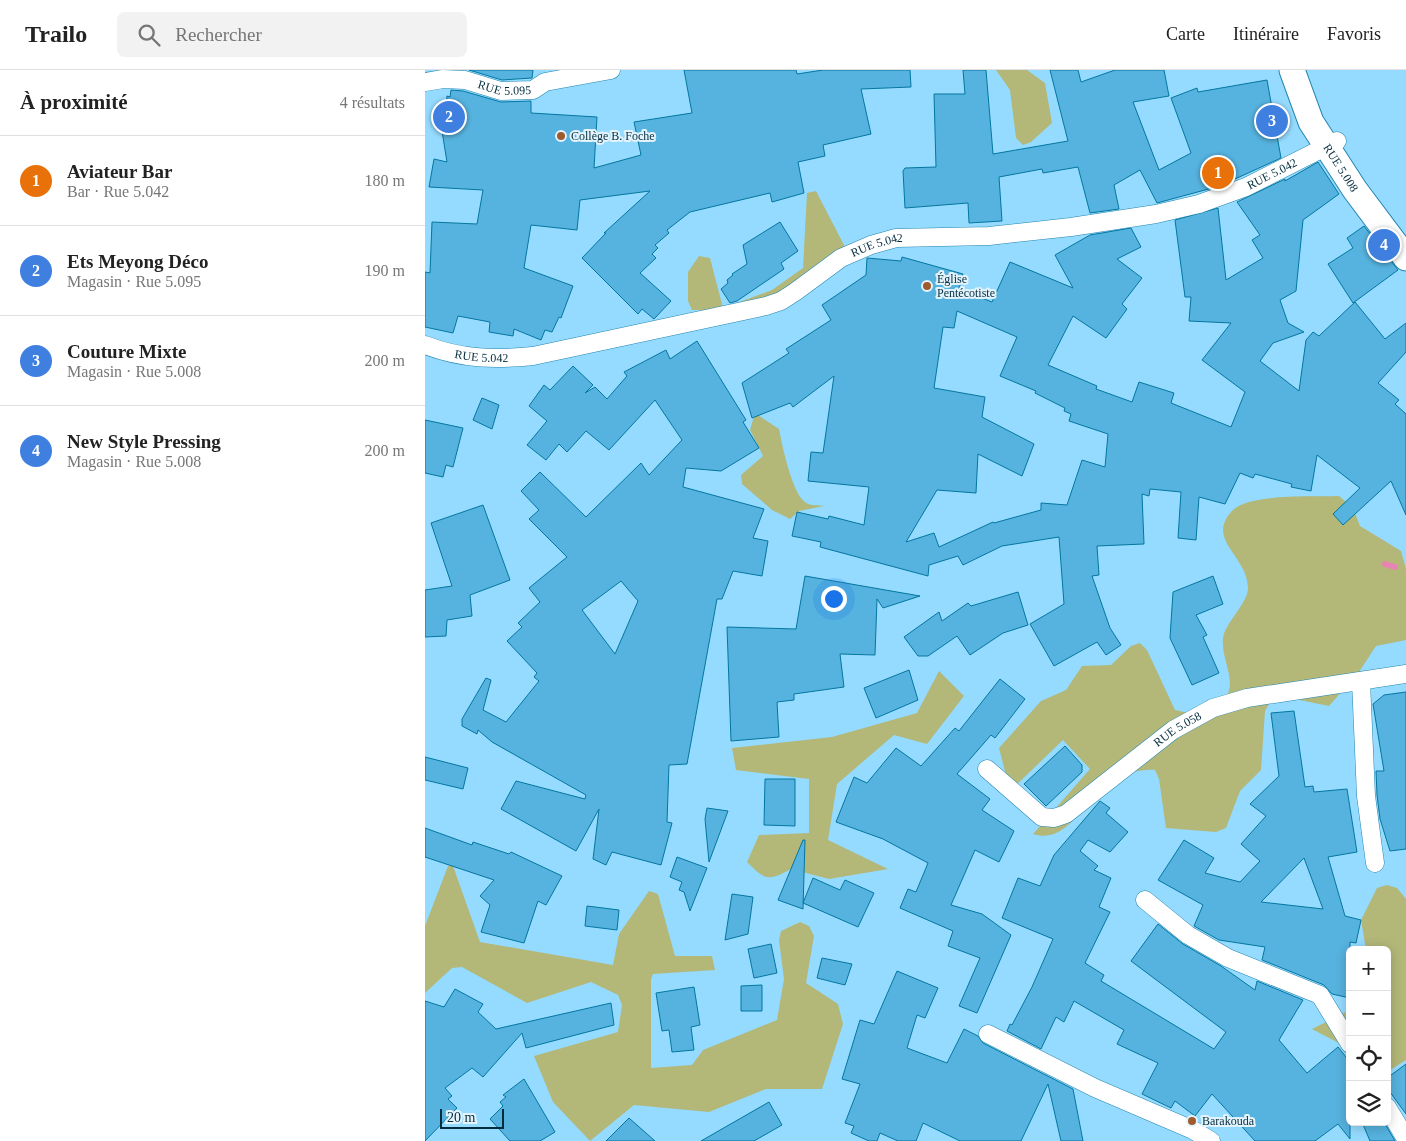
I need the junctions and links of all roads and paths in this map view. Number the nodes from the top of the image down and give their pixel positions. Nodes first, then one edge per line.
1 (611, 70) edge
2 (1292, 70) edge
3 (1309, 70) edge
4 (425, 82) edge
5 (1332, 144) junction
6 (1406, 230) edge
7 (1406, 258) edge
8 (425, 345) edge
9 (1406, 674) edge
10 (1361, 681) junction
11 (987, 769) dead end
12 (1375, 862) dead end
13 (1145, 900) dead end
14 (988, 1034) dead end
15 (1346, 1037) edge
16 (1391, 1114) edge
17 (1406, 1138) edge
18 (1211, 1141) edge

1 - 4 street, RUE 5.095
2 - 5 main road, RUE 5.008
3 - 5 main road, RUE 5.008
5 - 6 main road, RUE 5.008
5 - 7 main road, RUE 5.008
5 - 8 street, RUE 5.042
9 - 10 street, RUE 5.058
10 - 11 street, RUE 5.058
10 - 12 street
13 - 15 street
14 - 18 street
16 - 17 street

